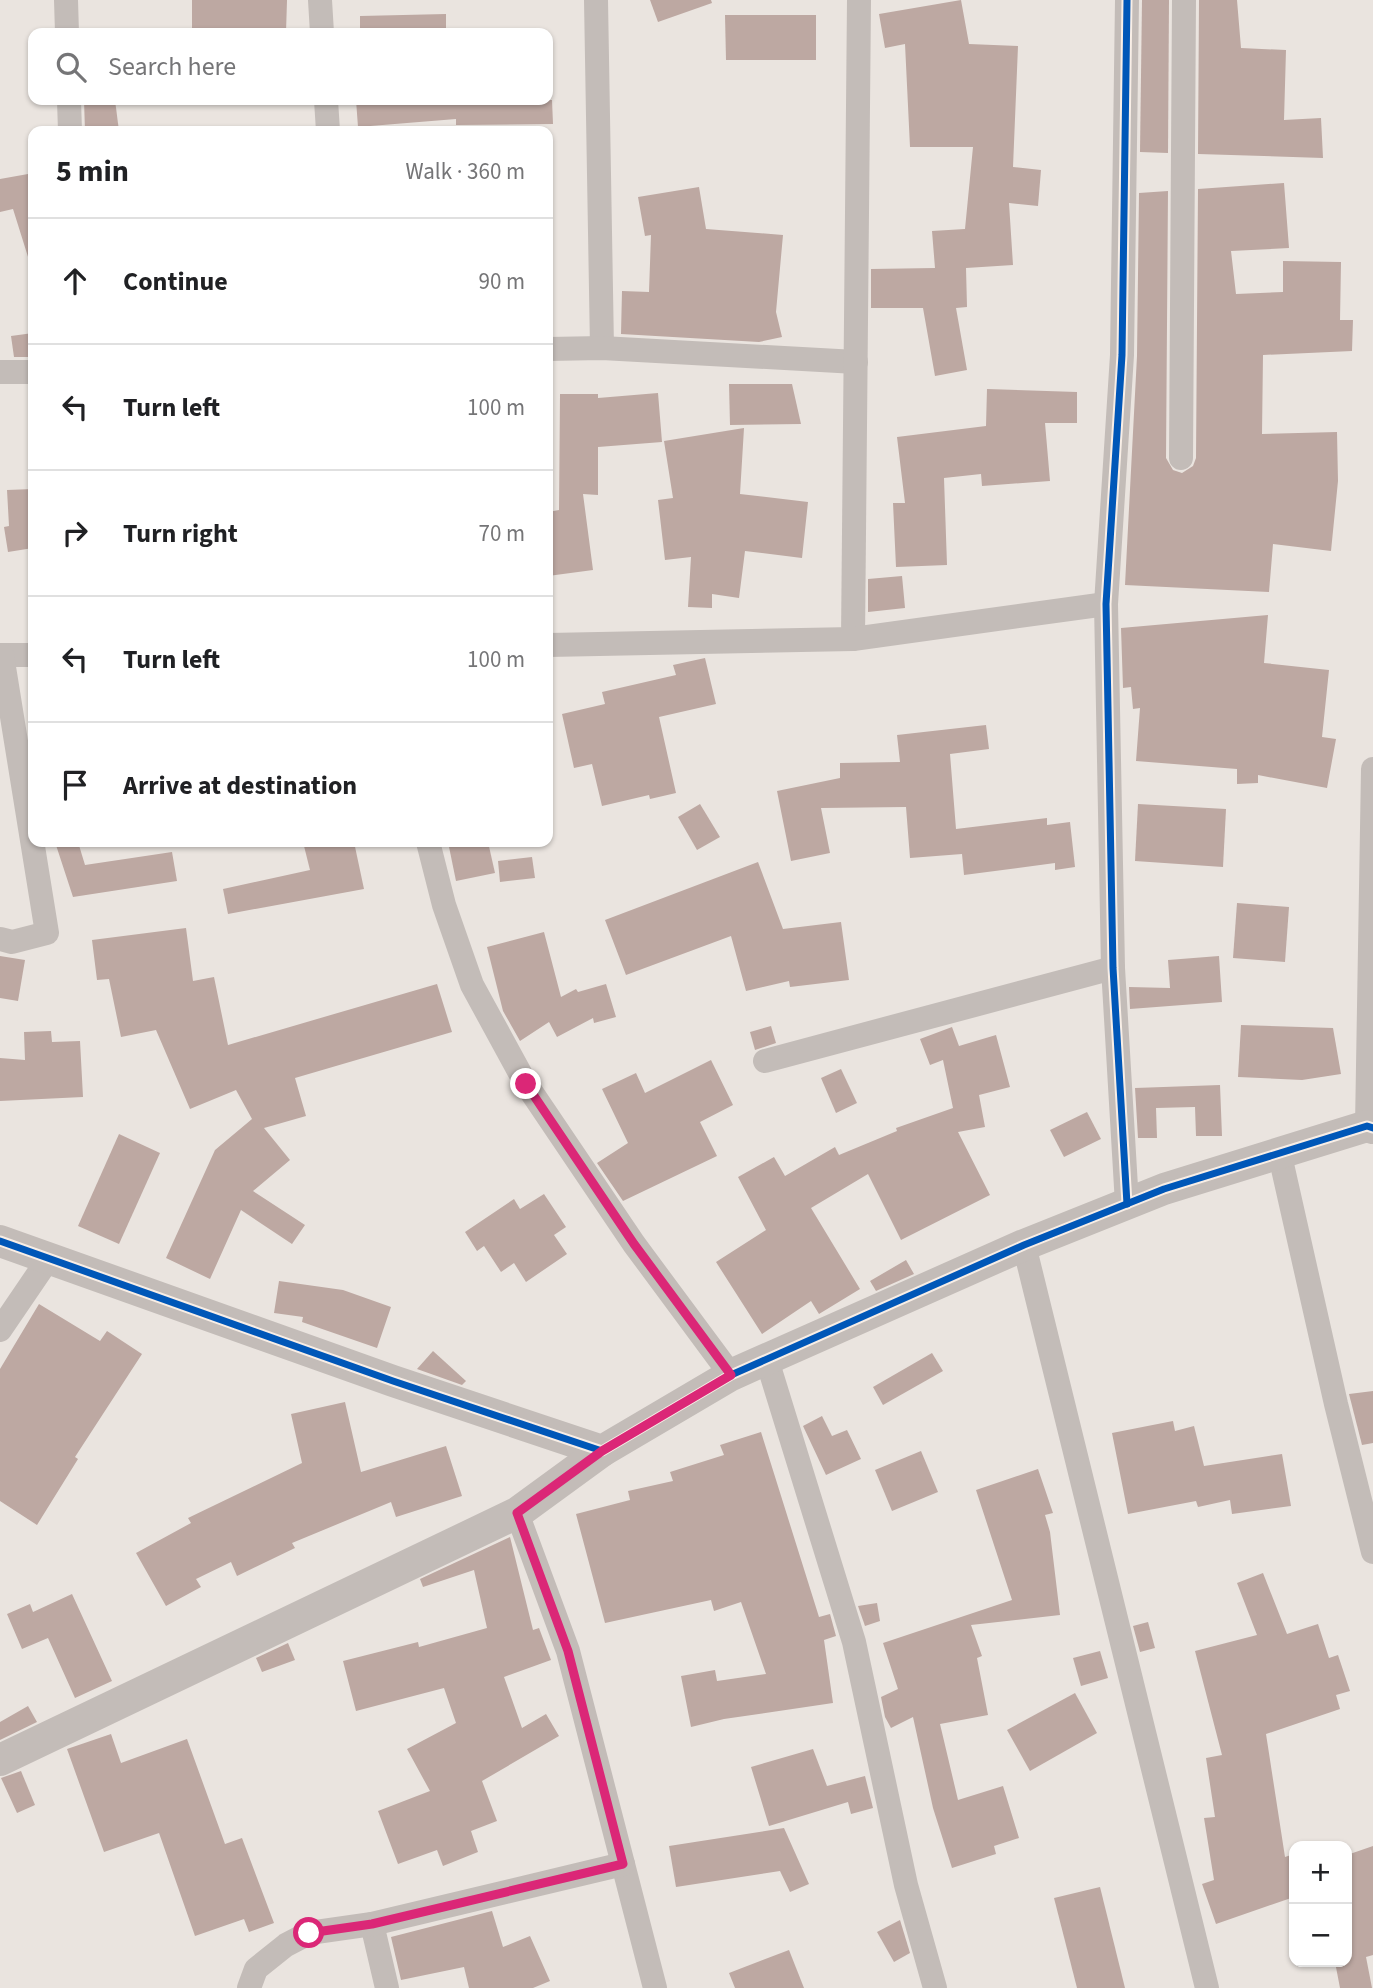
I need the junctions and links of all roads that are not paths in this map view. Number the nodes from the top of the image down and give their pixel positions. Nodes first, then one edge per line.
1 (66, 0) edge
2 (320, 0) edge
3 (596, 0) edge
4 (859, 0) edge
5 (1127, 0) edge
6 (1184, 0) edge
7 (67, 28) edge
8 (322, 28) edge
9 (69, 105) edge
10 (326, 105) edge
11 (70, 126) edge
12 (328, 126) edge
13 (602, 348) junction
14 (553, 349) edge
15 (856, 362) junction
16 (0, 372) edge
17 (28, 372) edge
18 (1181, 458) dead end
19 (1106, 604) junction
20 (853, 639) junction
21 (553, 646) edge
22 (1, 655) edge
23 (28, 655) edge
24 (1373, 769) edge
25 (28, 818) edge
26 (33, 847) edge
27 (429, 847) edge
28 (0, 939) edge
29 (1113, 968) junction
30 (765, 1062) dead end
31 (1370, 1127) edge
32 (1279, 1151) junction
33 (1127, 1204) junction
34 (0, 1241) edge
35 (1024, 1245) junction
36 (47, 1261) junction
37 (0, 1330) edge
38 (767, 1360) junction
39 (731, 1375) junction
40 (602, 1451) junction
41 (517, 1513) junction
42 (1373, 1552) edge
43 (0, 1760) edge
44 (623, 1864) junction
45 (372, 1924) junction
46 (249, 1988) edge
47 (387, 1988) edge
48 (654, 1988) edge
49 (935, 1988) edge
50 (1207, 1988) edge

1 - 7 street
2 - 8 street
3 - 13 street
4 - 15 street
5 - 19 street
6 - 18 street
9 - 11 street
10 - 12 street
13 - 14 street
13 - 15 street
15 - 20 street
16 - 17 street
19 - 20 street
19 - 29 street
20 - 21 street
22 - 23 street
22 - 25 street
24 - 31 street
26 - 28 street
27 - 39 street
29 - 30 street
29 - 33 street
31 - 32 street
32 - 33 street
32 - 42 street
33 - 35 street
34 - 36 street
35 - 38 street
35 - 50 street
36 - 37 street
36 - 40 street
38 - 39 street
38 - 49 street
39 - 40 street
40 - 41 street
41 - 43 street
41 - 44 street
44 - 45 street
44 - 48 street
45 - 46 street
45 - 47 street

